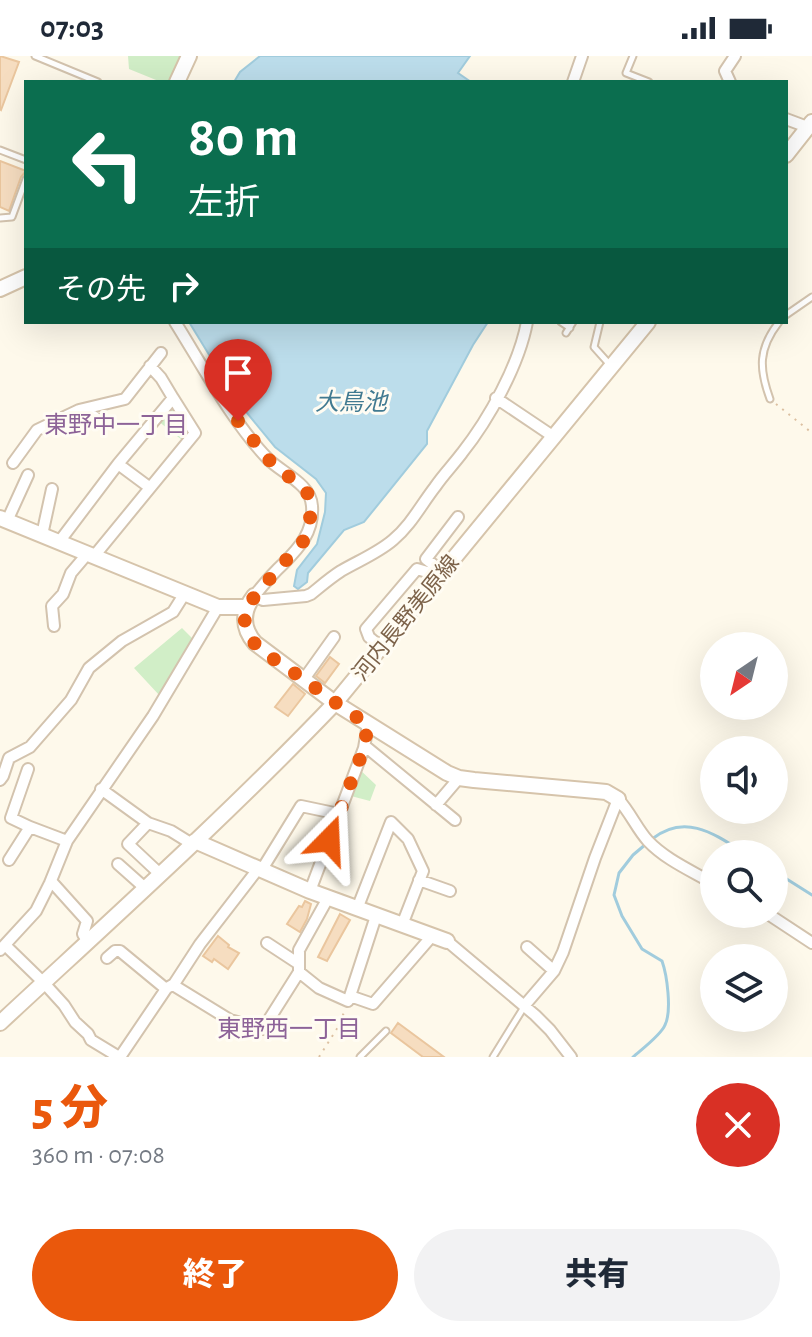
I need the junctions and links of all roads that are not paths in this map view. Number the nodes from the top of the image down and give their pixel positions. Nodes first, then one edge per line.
1 (35, 56) edge
2 (189, 56) edge
3 (582, 56) edge
4 (632, 56) edge
5 (735, 56) edge
6 (91, 80) edge
7 (178, 80) edge
8 (574, 80) edge
9 (644, 80) edge
10 (729, 80) edge
11 (788, 120) edge
12 (808, 127) edge
13 (0, 150) edge
14 (788, 152) edge
15 (24, 159) edge
16 (24, 184) edge
17 (0, 218) edge
18 (24, 278) edge
19 (0, 289) edge
20 (812, 297) edge
21 (788, 314) edge
22 (176, 324) edge
23 (527, 324) edge
24 (600, 324) edge
25 (646, 324) edge
26 (778, 324) edge
27 (161, 353) dead end
28 (150, 366) junction
29 (612, 367) junction
30 (173, 398) junction
31 (496, 398) junction
32 (770, 399) road end
33 (84, 409) junction
34 (100, 421) dead end
35 (554, 437) junction
36 (13, 463) dead end
37 (118, 464) junction
38 (28, 475) dead end
39 (149, 487) junction
40 (52, 489) dead end
41 (458, 517) dead end
42 (4, 520) edge
43 (42, 535) junction
44 (59, 542) junction
45 (91, 554) junction
46 (440, 576) junction
47 (185, 593) junction
48 (250, 602) junction
49 (218, 607) junction
50 (54, 626) dead end
51 (334, 637) dead end
52 (382, 648) junction
53 (304, 679) junction
54 (335, 703) junction
55 (368, 724) junction
56 (365, 746) junction
57 (28, 769) dead end
58 (459, 778) junction
59 (0, 780) edge
60 (101, 789) junction
61 (618, 799) junction
62 (436, 805) junction
63 (339, 814) junction
64 (455, 820) dead end
65 (148, 823) junction
66 (30, 827) junction
67 (67, 841) junction
68 (194, 842) junction
69 (9, 860) dead end
70 (118, 864) dead end
71 (260, 870) junction
72 (160, 874) junction
73 (700, 876) edge
74 (419, 880) junction
75 (51, 881) junction
76 (145, 888) junction
77 (310, 891) junction
78 (450, 891) dead end
79 (328, 898) junction
80 (357, 909) junction
81 (376, 916) junction
82 (402, 925) junction
83 (788, 927) edge
84 (0, 933) edge
85 (432, 936) junction
86 (447, 941) joint
87 (88, 942) junction
88 (267, 943) dead end
89 (812, 943) edge
90 (5, 946) edge
91 (527, 947) dead end
92 (107, 958) dead end
93 (299, 968) junction
94 (554, 971) junction
95 (44, 983) junction
96 (169, 987) junction
97 (348, 1001) road end
98 (524, 1006) junction
99 (0, 1023) edge
100 (386, 1031) dead end
101 (120, 1057) edge
102 (360, 1057) edge
103 (493, 1057) edge
104 (571, 1057) edge

1 - 6 lane
2 - 7 street
3 - 8 street
4 - 9 lane
5 - 10 street
11 - 12 street
12 - 14 street
13 - 15 lane
16 - 17 lane
18 - 19 street
20 - 21 lane
22 - 48 street
23 - 31 street
24 - 29 lane
25 - 29 street, 河内長野美原線
26 - 32 lane
27 - 28 street
28 - 30 street
28 - 33 street
29 - 35 street, 河内長野美原線
30 - 37 street
30 - 39 street
31 - 35 street
31 - 48 street
33 - 34 street
33 - 36 street
35 - 46 street, 河内長野美原線
37 - 39 street
37 - 44 street
38 - 42 street
39 - 45 street
40 - 43 street
41 - 46 street
42 - 43 street
43 - 44 street
44 - 45 street
45 - 47 street
45 - 50 street
46 - 52 street, 河内長野美原線
46 - 52 street
47 - 49 street
47 - 59 street
48 - 49 street
48 - 53 street
49 - 60 street
51 - 53 street
52 - 54 street, 河内長野美原線
53 - 54 street
54 - 55 street
54 - 68 street, 河内長野美原線
55 - 56 street
55 - 58 street
56 - 62 street
56 - 63 street
57 - 66 street
58 - 61 street
58 - 62 street
60 - 65 street
60 - 67 street
61 - 73 street
61 - 94 street
62 - 64 street
63 - 71 street
63 - 77 street
65 - 68 street
65 - 72 street
66 - 67 street
66 - 69 street
67 - 75 street
68 - 71 street
68 - 72 street, 河内長野美原線
70 - 76 street
71 - 77 street
71 - 96 street
72 - 76 street, 河内長野美原線
74 - 78 street
74 - 80 street
74 - 82 street
75 - 87 street
75 - 90 street
76 - 87 street, 河内長野美原線
77 - 79 street
79 - 80 street
79 - 93 street
80 - 81 street
81 - 82 street
81 - 85 street
82 - 85 street
83 - 89 street
84 - 90 street
85 - 86 street
86 - 98 street
87 - 95 street, 河内長野美原線
88 - 93 street
90 - 95 street
91 - 94 street
92 - 96 street
93 - 96 street
93 - 97 street
94 - 98 street
95 - 99 street, 河内長野美原線
95 - 101 street
96 - 101 street
98 - 103 lane
98 - 104 street
100 - 102 lane

